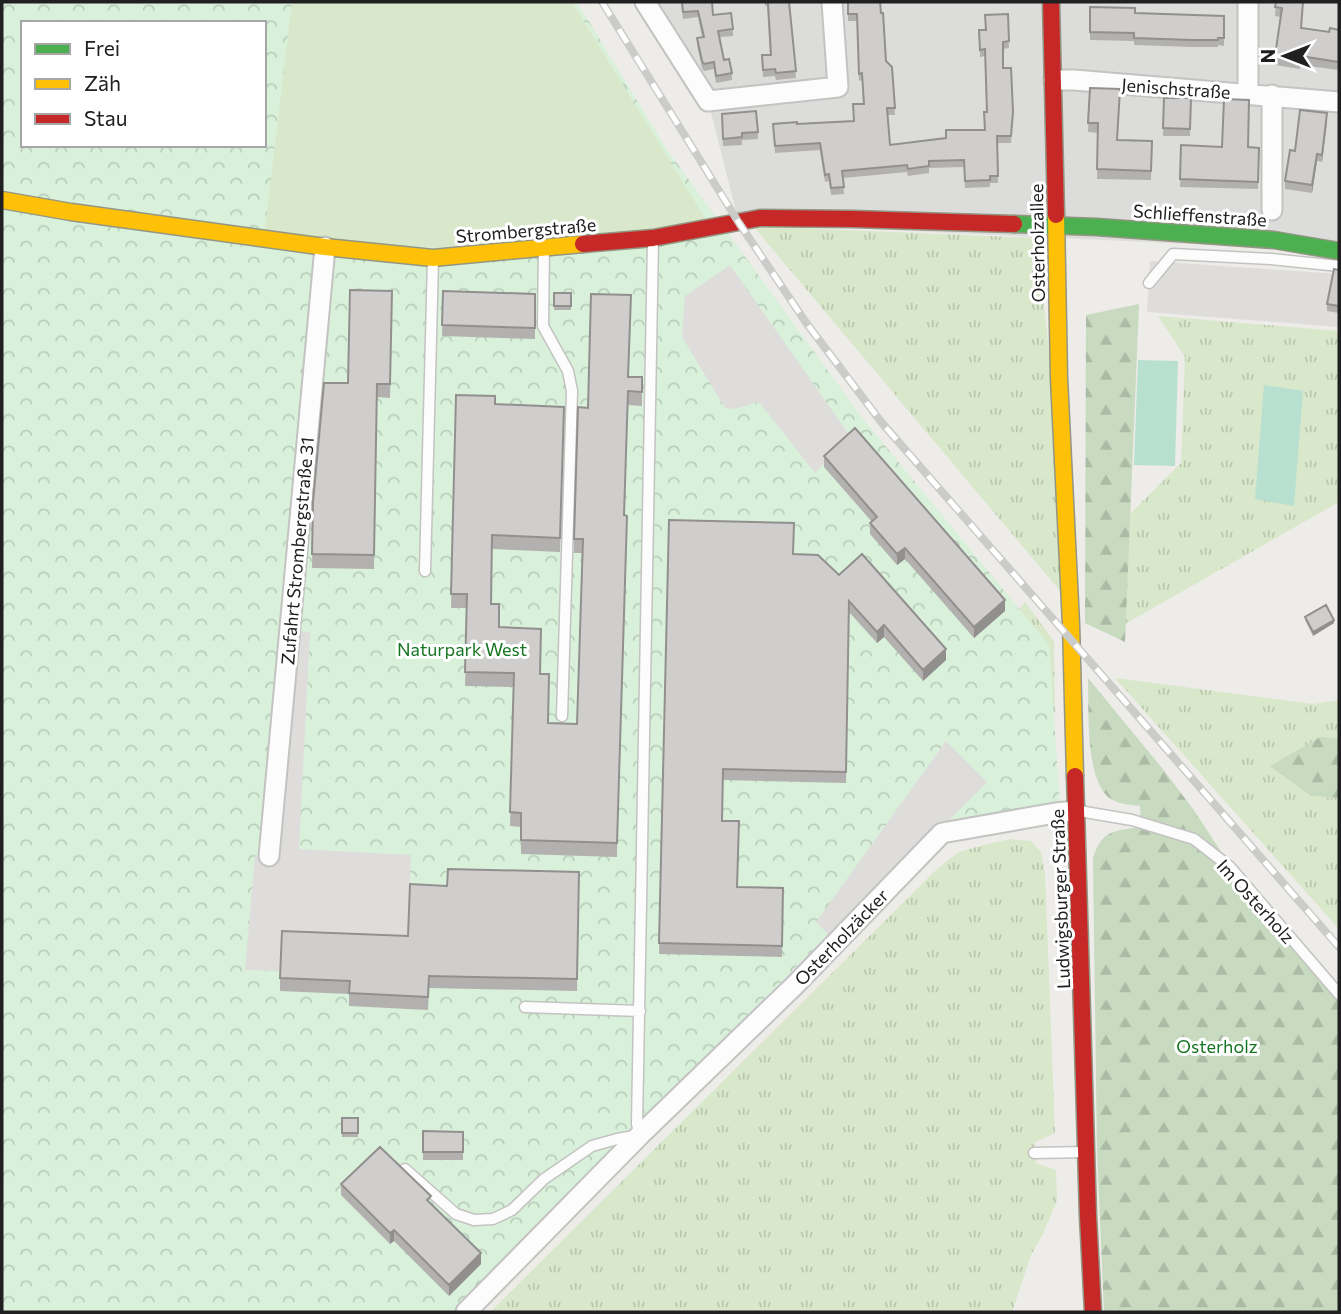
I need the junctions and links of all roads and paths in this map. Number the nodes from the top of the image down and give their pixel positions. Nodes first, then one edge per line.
1 (645, 2) edge
2 (832, 2) edge
3 (1051, 2) edge
4 (1248, 2) edge
5 (1054, 80) junction
6 (1248, 93) junction
7 (1272, 95) junction
8 (1339, 102) edge
9 (2, 200) edge
10 (1272, 210) dead end
11 (1056, 226) junction
12 (1242, 237) junction
13 (653, 238) junction
14 (325, 247) junction
15 (544, 247) junction
16 (1339, 251) edge
17 (433, 258) junction
18 (1240, 262) junction
19 (1339, 266) edge
20 (1149, 283) dead end
21 (1063, 484) joint
22 (425, 571) dead end
23 (562, 716) dead end
24 (1076, 811) junction
25 (269, 856) dead end
26 (1339, 995) edge
27 (525, 1007) dead end
28 (640, 1011) junction
29 (640, 1135) junction
30 (1086, 1152) junction
31 (1034, 1153) dead end
32 (405, 1169) edge
33 (466, 1312) edge
34 (1093, 1312) edge

1 - 2 street
3 - 5 street, Osterholzallee
4 - 6 street
5 - 6 street, Jenischstraße
5 - 11 street, Osterholzallee
6 - 7 street, Jenischstraße
7 - 8 street, Jenischstraße
7 - 10 street
9 - 14 street, Strombergstraße
11 - 12 street, Schlieffenstraße
11 - 13 street, Strombergstraße
11 - 21 street, Osterholzallee
12 - 16 street, Schlieffenstraße
12 - 18 lane
13 - 15 street, Strombergstraße
13 - 28 lane
14 - 17 street, Strombergstraße
14 - 25 street, Zufahrt Strombergstraße 31
15 - 17 street, Strombergstraße
15 - 23 lane
17 - 22 lane
18 - 19 lane
18 - 20 lane
21 - 24 street, Ludwigsburger Straße
24 - 26 lane, Im Osterholz
24 - 29 street, Osterholzäcker
24 - 30 street, Ludwigsburger Straße
27 - 28 lane
28 - 29 lane
29 - 32 lane
29 - 33 street, Osterholzäcker
30 - 31 lane
30 - 34 street, Ludwigsburger Straße

